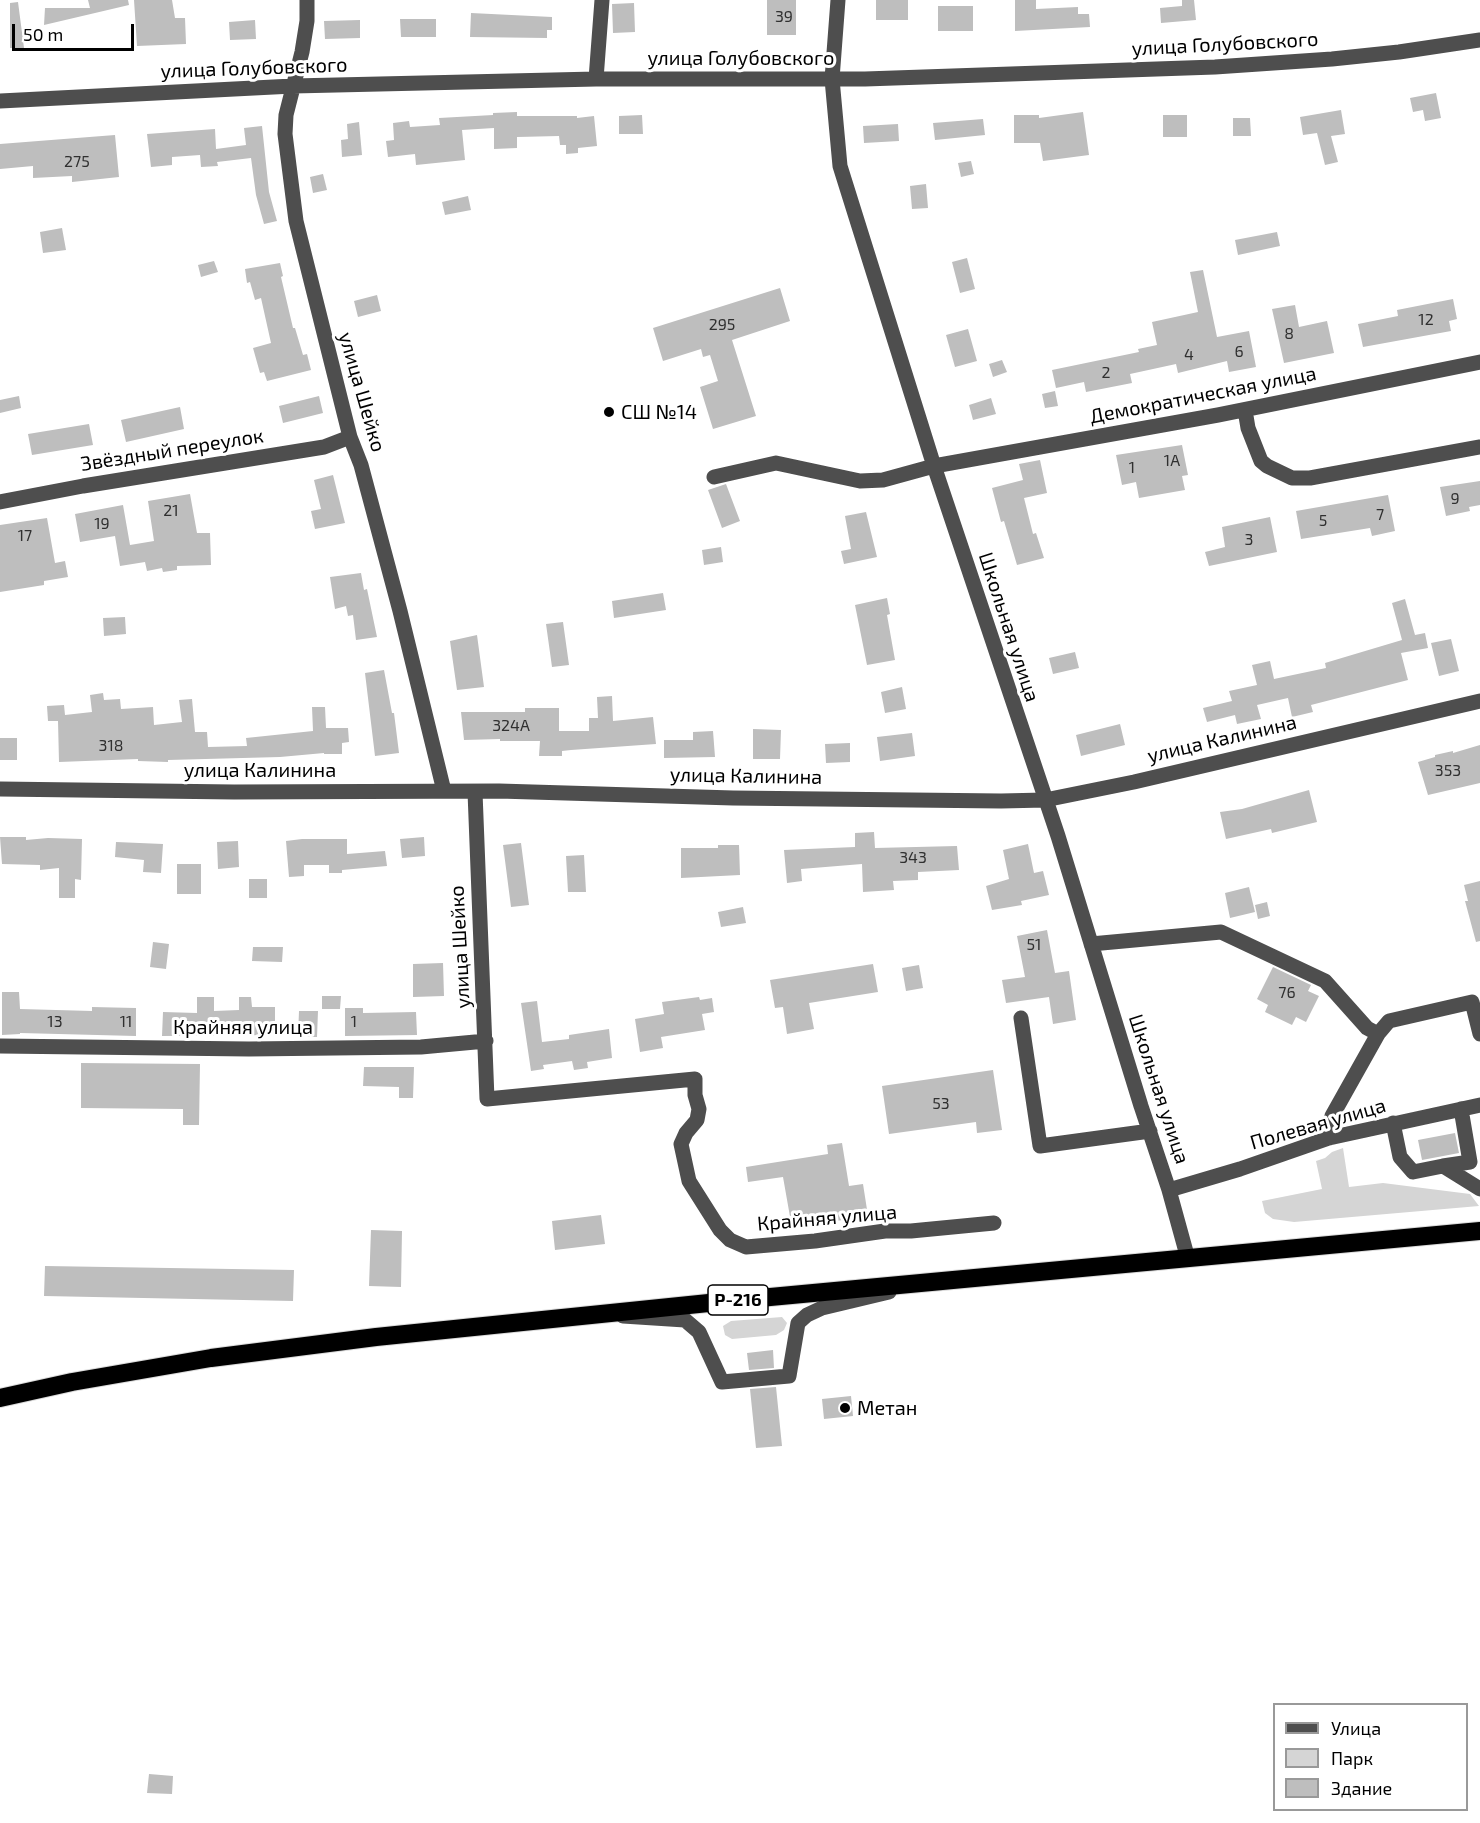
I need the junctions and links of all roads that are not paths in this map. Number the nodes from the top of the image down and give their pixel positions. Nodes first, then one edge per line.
1 (307, 0) edge
2 (602, 0) edge
3 (838, 0) edge
4 (1480, 40) edge
5 (596, 79) junction
6 (832, 79) junction
7 (292, 86) junction
8 (0, 100) edge
9 (1480, 362) edge
10 (1245, 410) junction
11 (350, 437) junction
12 (1480, 447) edge
13 (934, 466) junction
14 (714, 477) dead end
15 (0, 502) edge
16 (1480, 701) edge
17 (0, 789) edge
18 (444, 791) junction
19 (475, 792) junction
20 (1045, 800) junction
21 (1091, 944) junction
22 (1021, 1018) dead end
23 (1480, 1034) edge
24 (1378, 1035) junction
25 (486, 1041) junction
26 (0, 1046) edge
27 (487, 1100) joint
28 (1480, 1105) edge
29 (1461, 1109) junction
30 (1393, 1123) junction
31 (1150, 1131) junction
32 (1329, 1138) junction
33 (1443, 1166) junction
34 (1480, 1189) edge
35 (1169, 1190) junction
36 (994, 1223) dead end
37 (1480, 1231) edge
38 (1188, 1259) junction
39 (926, 1283) junction
40 (600, 1314) junction
41 (0, 1398) edge

1 - 7 street, улица Шейко
2 - 5 street
3 - 6 street, Школьная улица
4 - 6 street, улица Голубовского
5 - 6 street, улица Голубовского
5 - 7 street, улица Голубовского
6 - 13 street, Школьная улица
7 - 8 street, улица Голубовского
7 - 11 street, улица Шейко
9 - 10 street, Демократическая улица
10 - 12 street
10 - 13 street, Демократическая улица
11 - 15 street, Звёздный переулок
11 - 18 street, улица Шейко
13 - 14 street, Демократическая улица
13 - 20 street, Школьная улица
16 - 20 street, улица Калинина
17 - 18 street, улица Калинина
18 - 19 street, улица Калинина
19 - 20 street, улица Калинина
19 - 25 street, улица Шейко
20 - 21 street, Школьная улица
21 - 24 street
21 - 31 street, Школьная улица
22 - 31 street
23 - 24 street
24 - 32 street
25 - 26 street, Крайняя улица
25 - 27 street, улица Шейко
27 - 36 street, Крайняя улица
28 - 29 street, Полевая улица
29 - 30 street, Полевая улица
29 - 33 street
30 - 32 street, Полевая улица
30 - 33 street
31 - 35 street, Школьная улица
32 - 35 street, Полевая улица
33 - 34 street
35 - 38 street, Школьная улица
37 - 38 highway, Р-216
38 - 39 highway, Р-216
39 - 40 highway, Р-216
39 - 40 street
40 - 41 highway, Р-216

